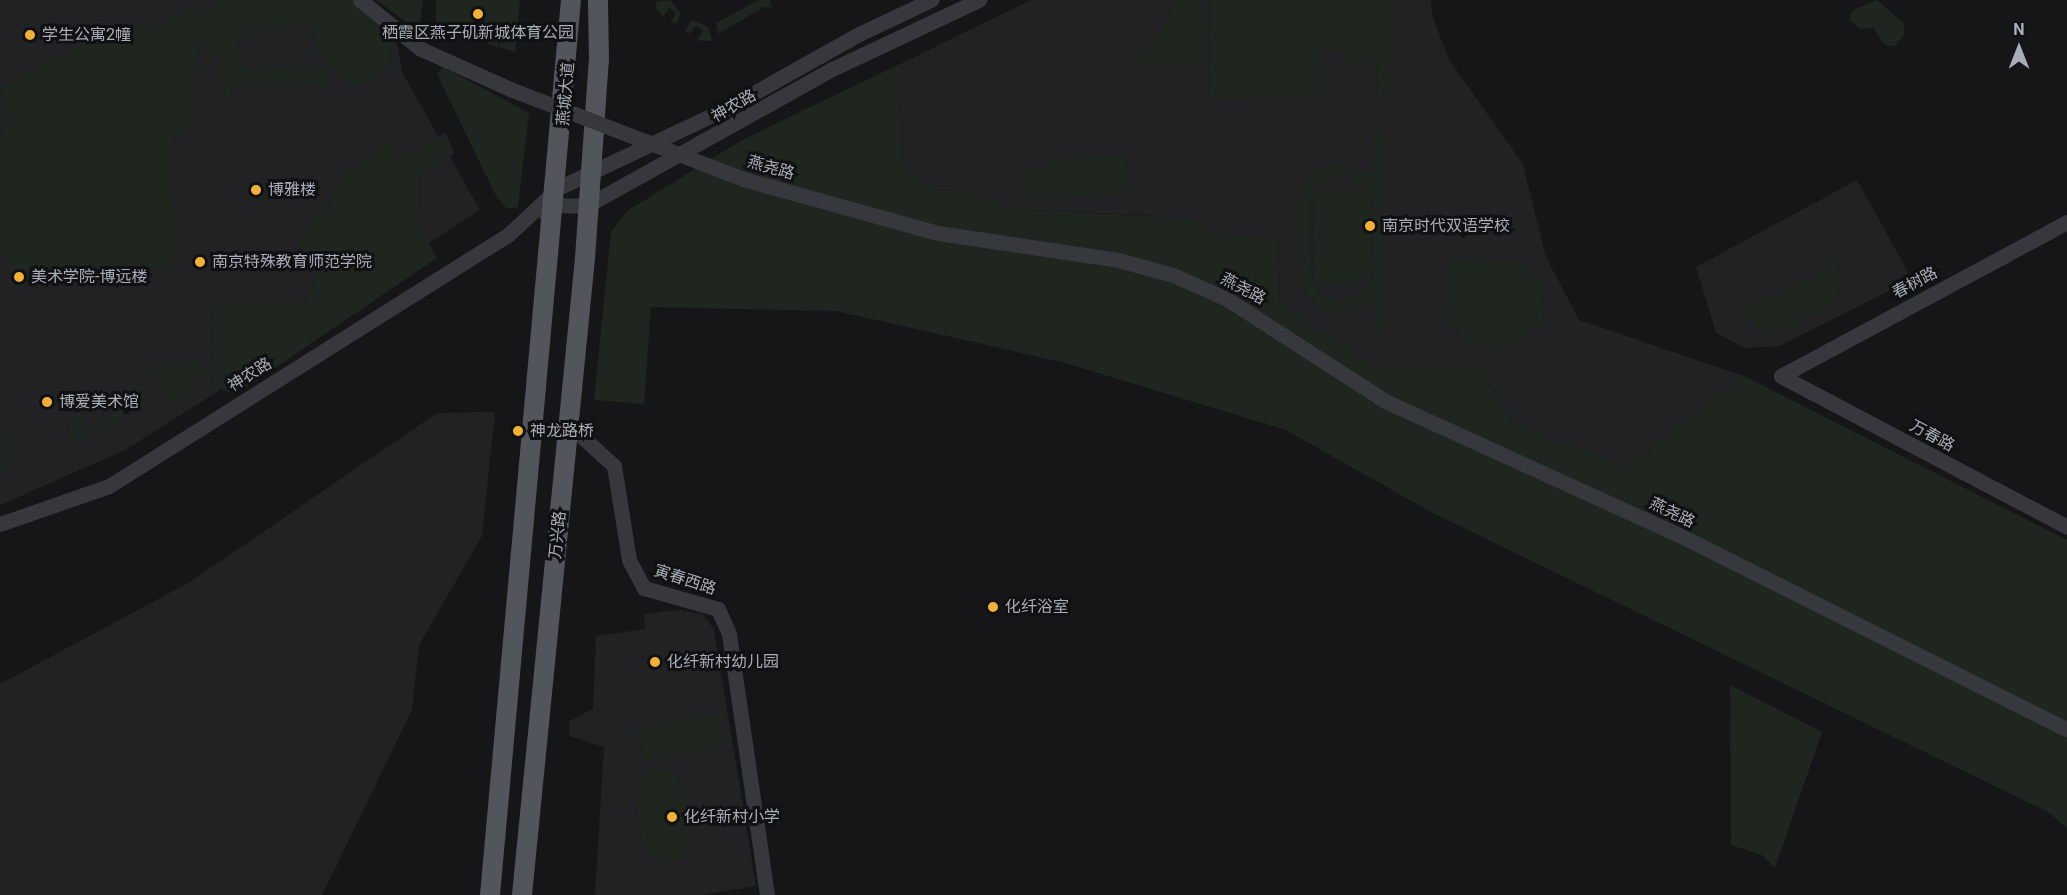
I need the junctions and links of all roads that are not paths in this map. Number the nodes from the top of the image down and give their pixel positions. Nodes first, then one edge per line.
1 (360, 0) edge
2 (571, 0) edge
3 (598, 0) edge
4 (931, 0) edge
5 (979, 0) edge
6 (590, 174) junction
7 (557, 196) junction
8 (586, 206) junction
9 (2067, 222) edge
10 (1781, 376) joint
11 (569, 425) junction
12 (0, 524) edge
13 (2067, 527) edge
14 (2067, 729) edge
15 (490, 895) edge
16 (522, 895) edge
17 (767, 895) edge

1 - 14 street, 燕尧路, bridge
2 - 7 main road, 燕城大道
3 - 6 main road, 燕城大道
4 - 6 street, 神农路
5 - 8 street, 神农路
6 - 7 street, 神农路
6 - 8 main road, 万兴路
7 - 8 street
7 - 12 street, 神农路
7 - 15 main road
8 - 11 main road, 万兴路
9 - 10 street, 春树路
10 - 13 street, 万春路
11 - 16 main road, 万兴路
11 - 17 street, 寅春西路

